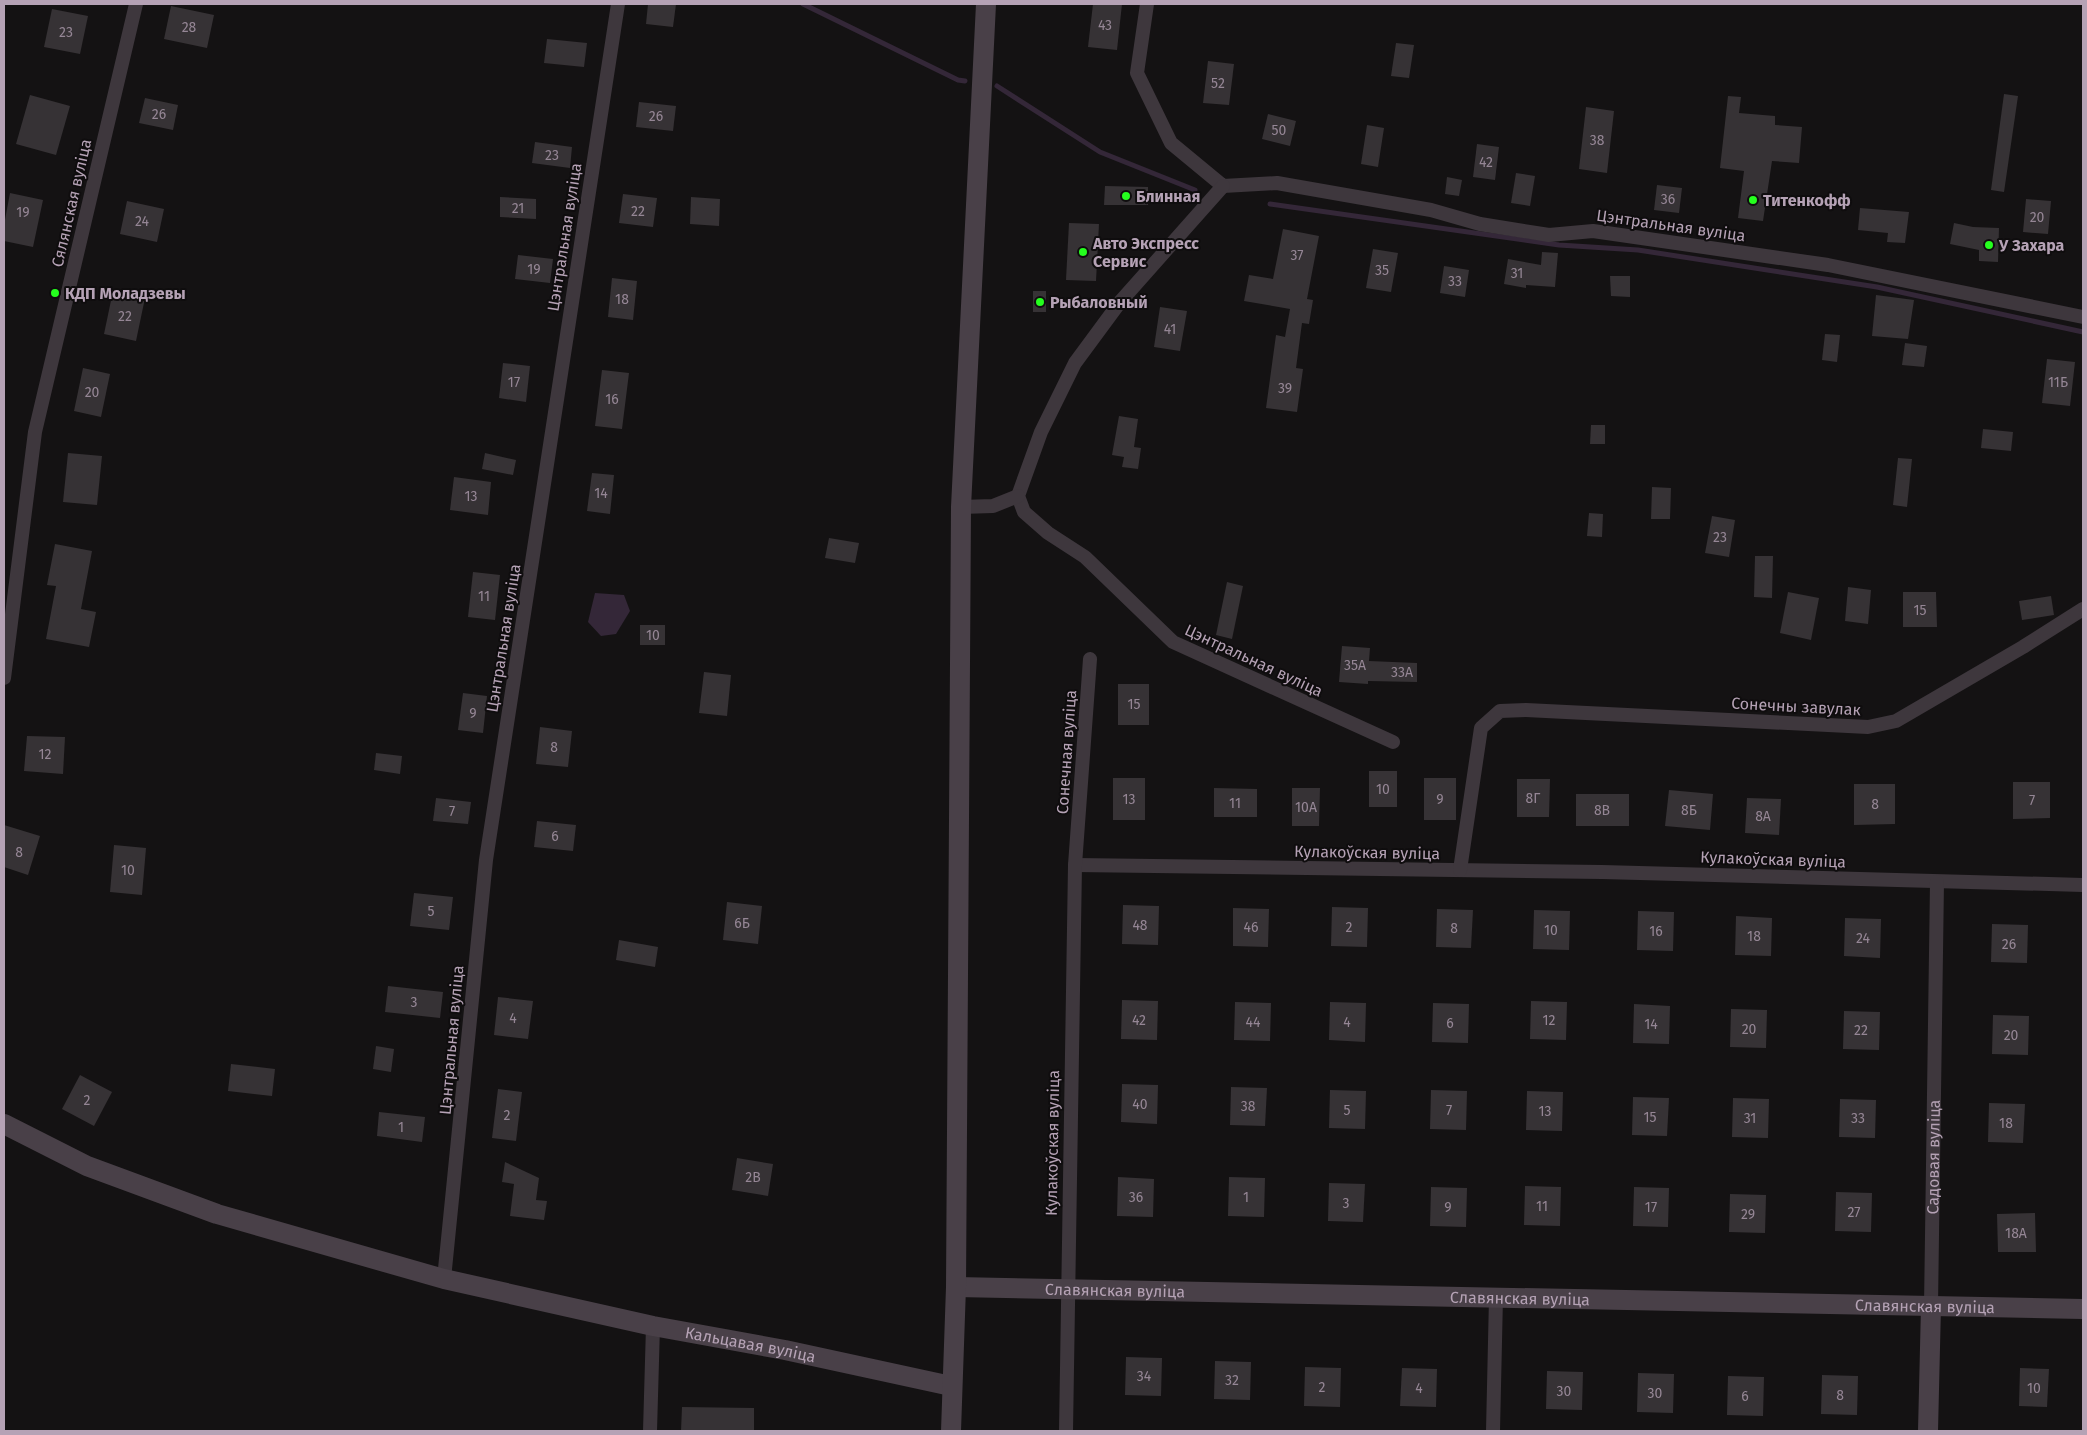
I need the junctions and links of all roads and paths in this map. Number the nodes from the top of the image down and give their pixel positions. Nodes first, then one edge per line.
1 (136, 4) edge
2 (618, 4) edge
3 (986, 4) edge
4 (1147, 4) edge
5 (1223, 186) junction
6 (2083, 317) edge
7 (1018, 496) junction
8 (961, 507) junction
9 (2083, 609) edge
10 (1090, 658) dead end
11 (4, 678) edge
12 (1393, 742) dead end
13 (1075, 866) junction
14 (1460, 870) junction
15 (1938, 882) junction
16 (2083, 885) edge
17 (4, 1124) edge
18 (444, 1279) junction
19 (956, 1287) junction
20 (1068, 1289) junction
21 (1496, 1297) junction
22 (1931, 1306) junction
23 (2083, 1309) edge
24 (653, 1326) junction
25 (951, 1386) junction
26 (650, 1431) edge
27 (951, 1431) edge
28 (1066, 1431) edge
29 (1493, 1431) edge
30 (1928, 1431) edge

1 - 11 street, Сялянская вуліца
2 - 18 street, Цэнтральная вуліца
3 - 8 street
4 - 5 street
5 - 6 street, Цэнтральная вуліца
5 - 7 street
7 - 8 street
7 - 12 street, Цэнтральная вуліца
8 - 19 street
9 - 14 street, Сонечны завулак
10 - 13 street, Сонечная вуліца
13 - 14 street, Кулакоўская вуліца
13 - 20 street, Кулакоўская вуліца
14 - 15 street, Кулакоўская вуліца
15 - 16 street, Кулакоўская вуліца
15 - 22 street, Садовая вуліца
17 - 18 street, Кальцавая вуліца
18 - 24 street, Кальцавая вуліца
19 - 20 street, Славянская вуліца
19 - 25 street
20 - 21 street, Славянская вуліца
20 - 28 street, Кулакоўская вуліца
21 - 22 street, Славянская вуліца
21 - 29 street
22 - 23 street, Славянская вуліца
22 - 30 street, Садовая вуліца
24 - 25 street, Кальцавая вуліца
24 - 26 street
25 - 27 street

